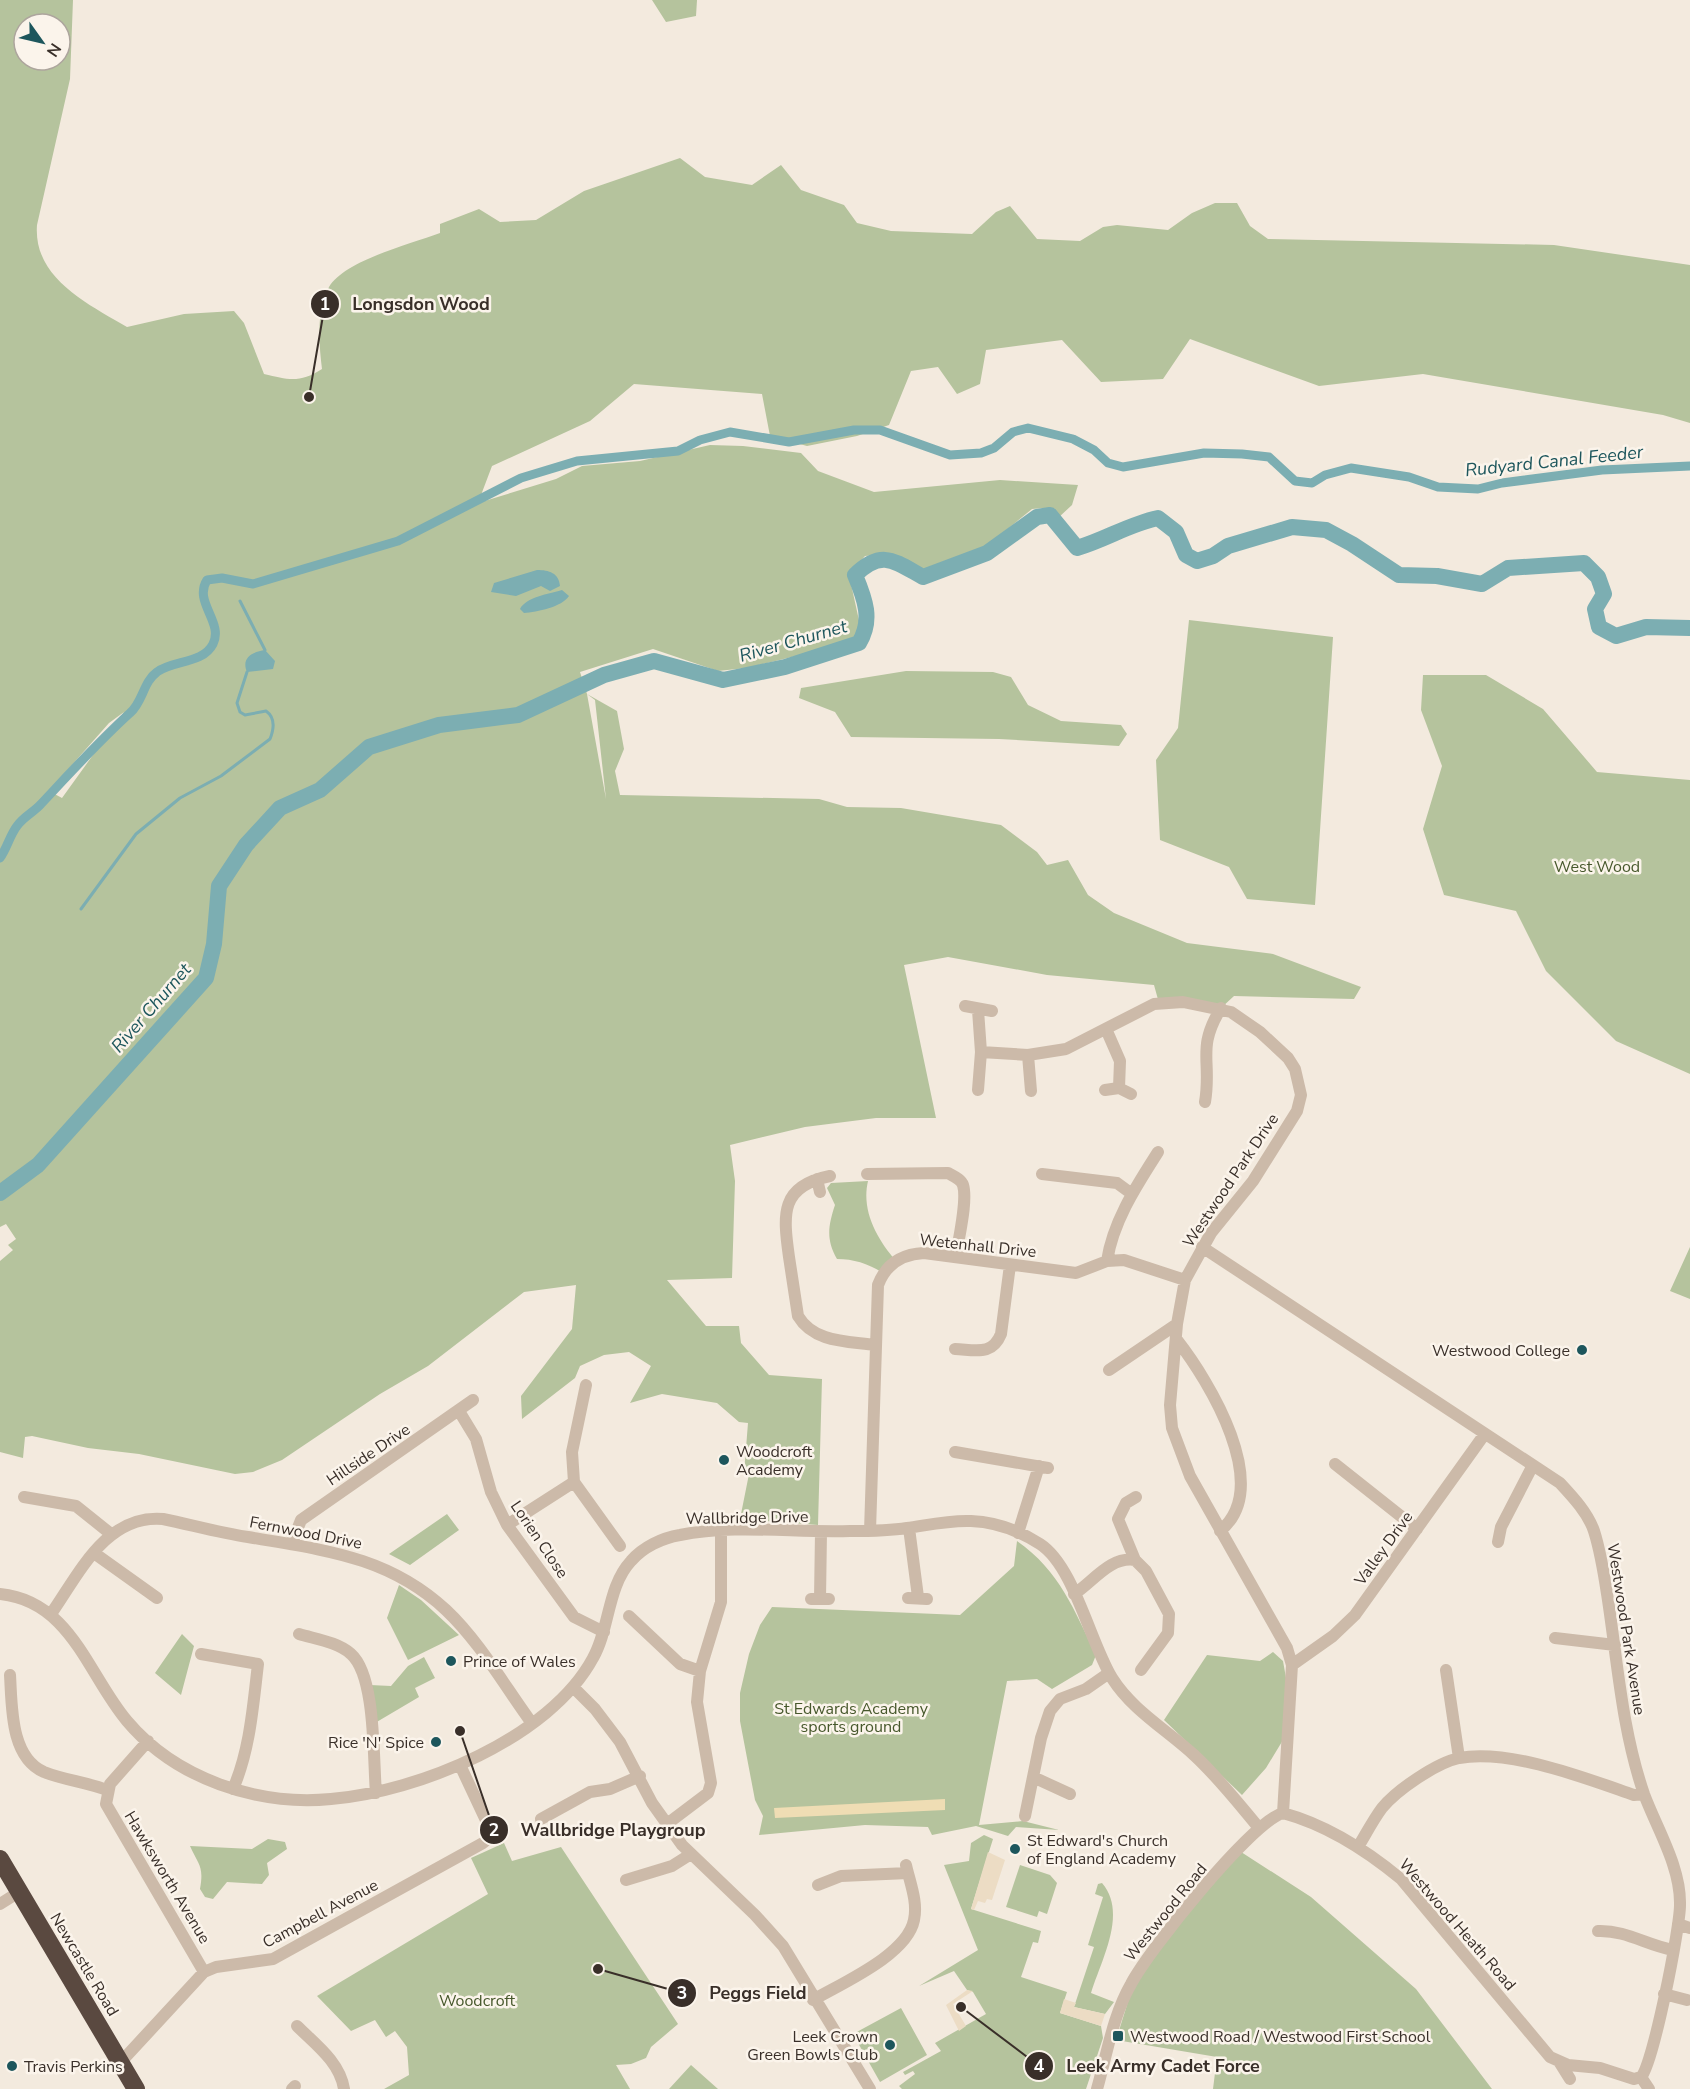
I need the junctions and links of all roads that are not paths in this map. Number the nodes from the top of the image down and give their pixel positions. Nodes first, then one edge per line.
1 (965, 1006) dead end
2 (1221, 1008) junction
3 (978, 1010) junction
4 (992, 1011) dead end
5 (1106, 1029) junction
6 (981, 1052) junction
7 (1028, 1055) junction
8 (1119, 1088) junction
9 (978, 1090) dead end
10 (1105, 1090) dead end
11 (1030, 1091) dead end
12 (1131, 1094) dead end
13 (1204, 1103) dead end
14 (1158, 1152) dead end
15 (867, 1174) dead end
16 (1042, 1174) dead end
17 (820, 1192) dead end
18 (1132, 1194) junction
19 (1202, 1247) junction
20 (956, 1257) junction
21 (1107, 1261) junction
22 (1010, 1265) junction
23 (1185, 1280) junction
24 (1177, 1324) junction
25 (1177, 1340) junction
26 (876, 1345) junction
27 (955, 1349) dead end
28 (1109, 1370) dead end
29 (586, 1385) dead end
30 (473, 1401) dead end
31 (459, 1411) junction
32 (1484, 1435) junction
33 (955, 1452) dead end
34 (1335, 1464) dead end
35 (1533, 1465) junction
36 (574, 1482) junction
37 (24, 1497) dead end
38 (1136, 1497) dead end
39 (507, 1525) junction
40 (909, 1528) junction
41 (1417, 1529) junction
42 (721, 1531) junction
43 (870, 1531) junction
44 (1220, 1531) junction
45 (821, 1532) junction
46 (1018, 1533) junction
47 (111, 1534) junction
48 (1498, 1542) dead end
49 (292, 1543) junction
50 (620, 1546) dead end
51 (94, 1553) junction
52 (1135, 1560) junction
53 (0, 1594) edge
54 (1074, 1594) junction
55 (158, 1598) dead end
56 (918, 1598) dead end
57 (820, 1599) dead end
58 (51, 1614) junction
59 (629, 1616) dead end
60 (604, 1632) junction
61 (299, 1634) dead end
62 (1555, 1638) dead end
63 (1615, 1645) junction
64 (201, 1654) dead end
65 (1292, 1665) junction
66 (1141, 1670) dead end
67 (1446, 1670) dead end
68 (700, 1671) junction
69 (1109, 1673) junction
70 (10, 1675) dead end
71 (574, 1688) junction
72 (531, 1722) junction
73 (148, 1741) junction
74 (1459, 1758) junction
75 (460, 1765) junction
76 (640, 1776) junction
77 (1033, 1777) junction
78 (233, 1789) junction
79 (107, 1791) junction
80 (376, 1792) junction
81 (1070, 1794) dead end
82 (1644, 1794) junction
83 (1283, 1813) junction
84 (1025, 1816) dead end
85 (541, 1819) dead end
86 (667, 1824) junction
87 (1259, 1828) junction
88 (1358, 1847) junction
89 (692, 1854) junction
90 (0, 1859) edge
91 (625, 1880) dead end
92 (818, 1885) dead end
93 (19, 1892) junction
94 (0, 1904) edge
95 (1684, 1926) edge
96 (1598, 1931) dead end
97 (1673, 1950) junction
98 (204, 1972) junction
99 (1664, 1994) junction
100 (813, 2000) junction
101 (1687, 2000) dead end
102 (297, 2026) dead end
103 (120, 2063) junction
104 (1560, 2063) junction
105 (1641, 2077) junction
106 (1570, 2079) dead end
107 (136, 2089) edge
108 (344, 2089) edge
109 (870, 2089) edge
110 (1097, 2089) edge
111 (1649, 2089) edge

1 - 3 street
2 - 5 street, Westwood Park Drive
2 - 13 street
2 - 19 street, Westwood Park Drive
3 - 4 street
3 - 6 street
5 - 7 street, Westwood Park Drive
5 - 8 street
6 - 7 street, Westwood Park Drive
6 - 9 street
7 - 11 street
8 - 10 street
8 - 12 street
14 - 18 street
15 - 20 street
16 - 18 street
17 - 26 street
18 - 21 street
19 - 23 street, Westwood Park Drive
19 - 32 street, Westwood Park Avenue
20 - 22 street, Wetenhall Drive
20 - 26 street, Wetenhall Drive
21 - 22 street, Wetenhall Drive
21 - 23 street, Wetenhall Drive
22 - 27 street
23 - 24 street, Westwood Park Drive
24 - 25 street, Westwood Park Drive
24 - 28 street
25 - 44 street, Westwood Park Drive
25 - 44 street
26 - 43 street, Wetenhall Drive
29 - 36 street
30 - 31 street, Hillside Drive
31 - 39 street, Lorien Close
31 - 49 street, Hillside Drive
32 - 35 street, Westwood Park Avenue
32 - 41 street, Valley Drive
33 - 46 street
34 - 41 street
35 - 48 street
35 - 63 street, Westwood Park Avenue
36 - 39 street
36 - 50 street
37 - 47 street
38 - 52 street
39 - 60 street, Lorien Close
40 - 43 street, Wallbridge Drive
40 - 46 street, Wallbridge Drive
40 - 56 street
41 - 65 street, Valley Drive
42 - 45 street, Wallbridge Drive
42 - 60 street, Wallbridge Drive
42 - 68 street
43 - 45 street, Wallbridge Drive
44 - 65 street, Westwood Park Drive
45 - 57 street
46 - 54 street, Wallbridge Drive
47 - 49 street, Fernwood Drive
47 - 51 street, Fernwood Drive
49 - 72 street, Fernwood Drive
51 - 55 street
51 - 58 street, Fernwood Drive
52 - 54 street
52 - 66 street
53 - 58 street, Wallbridge Drive
54 - 69 street, Wallbridge Drive
58 - 73 street, Wallbridge Drive
59 - 68 street
60 - 71 street, Wallbridge Drive
61 - 80 street
62 - 63 street
63 - 82 street, Westwood Park Avenue
64 - 78 street
65 - 83 street, Westwood Park Drive
67 - 74 street
68 - 86 street
69 - 77 street
69 - 87 street, Wallbridge Drive
70 - 79 street
71 - 72 street, Wallbridge Drive
71 - 76 street
72 - 75 street, Wallbridge Drive
73 - 78 street, Wallbridge Drive
73 - 79 street
74 - 82 street
74 - 88 street
75 - 80 street, Wallbridge Drive
75 - 98 street, Campbell Avenue
76 - 85 street
76 - 86 street
77 - 81 street
77 - 84 street
78 - 80 street, Wallbridge Drive
79 - 98 street, Hawksworth Avenue
82 - 95 street, Westwood Park Avenue
83 - 87 street, Westwood Road
83 - 88 street, Westwood Heath Road
86 - 89 street
87 - 110 street, Westwood Road
88 - 104 street, Westwood Heath Road
89 - 91 street
89 - 100 street
90 - 93 highway, Newcastle Road
92 - 100 street
93 - 94 street
93 - 103 highway, Newcastle Road
95 - 97 street, Westwood Park Avenue
96 - 97 street
97 - 99 street, Westwood Park Avenue
98 - 103 street
99 - 101 street
99 - 105 street, Westwood Park Avenue
100 - 109 street
102 - 108 street
103 - 107 highway, Newcastle Road
104 - 105 street
104 - 106 street, Westwood Heath Road
105 - 111 street

